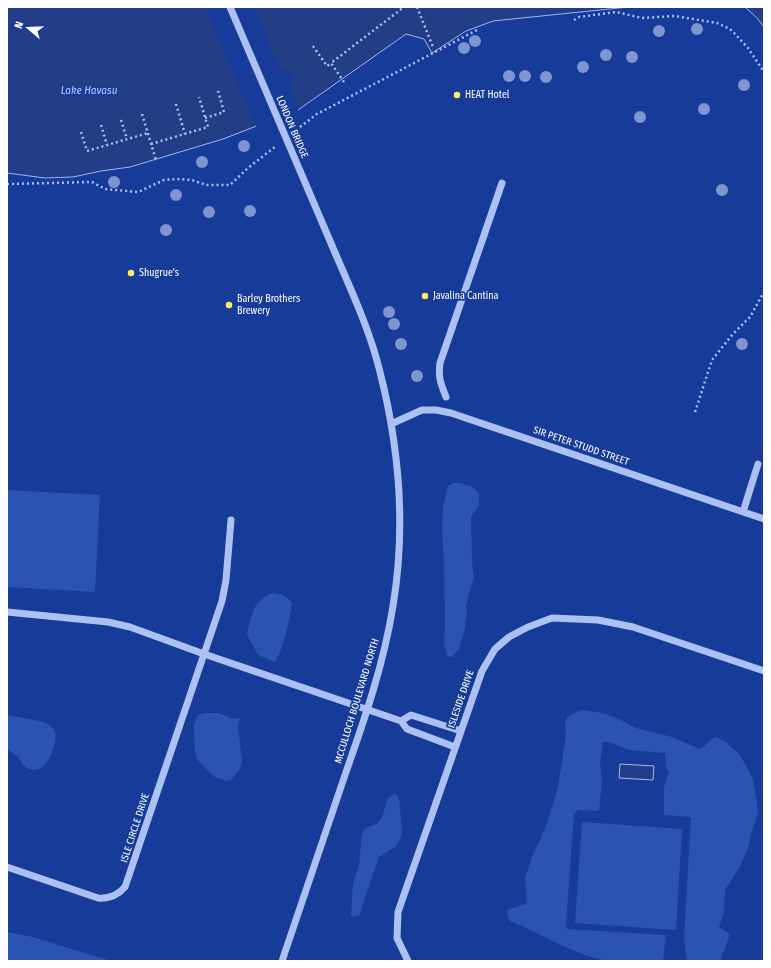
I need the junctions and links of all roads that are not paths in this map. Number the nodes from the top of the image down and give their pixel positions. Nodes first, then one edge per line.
1 (230, 7) edge
2 (502, 183) dead end
3 (336, 254) joint
4 (446, 397) dead end
5 (391, 424) junction
6 (758, 464) dead end
7 (743, 512) junction
8 (764, 519) edge
9 (231, 520) dead end
10 (7, 612) edge
11 (204, 654) junction
12 (764, 671) edge
13 (367, 709) junction
14 (401, 721) junction
15 (461, 731) junction
16 (455, 747) junction
17 (7, 866) edge
18 (282, 961) edge
19 (408, 961) edge

1 - 3 street, LONDON BRIDGE, bridge
2 - 4 street
3 - 5 street, MCCULLOCH BOULEVARD NORTH
5 - 7 street, SIR PETER STUDD STREET
5 - 13 street, MCCULLOCH BOULEVARD NORTH
6 - 7 street
7 - 8 street, SIR PETER STUDD STREET
9 - 11 street, ISLE CIRCLE DRIVE
10 - 11 street
11 - 13 street
11 - 17 street, ISLE CIRCLE DRIVE
12 - 15 street, ISLESIDE DRIVE
13 - 14 street
13 - 18 street, MCCULLOCH BOULEVARD NORTH
14 - 15 street
14 - 16 street
15 - 16 street, ISLESIDE DRIVE
16 - 19 street, ISLESIDE DRIVE

